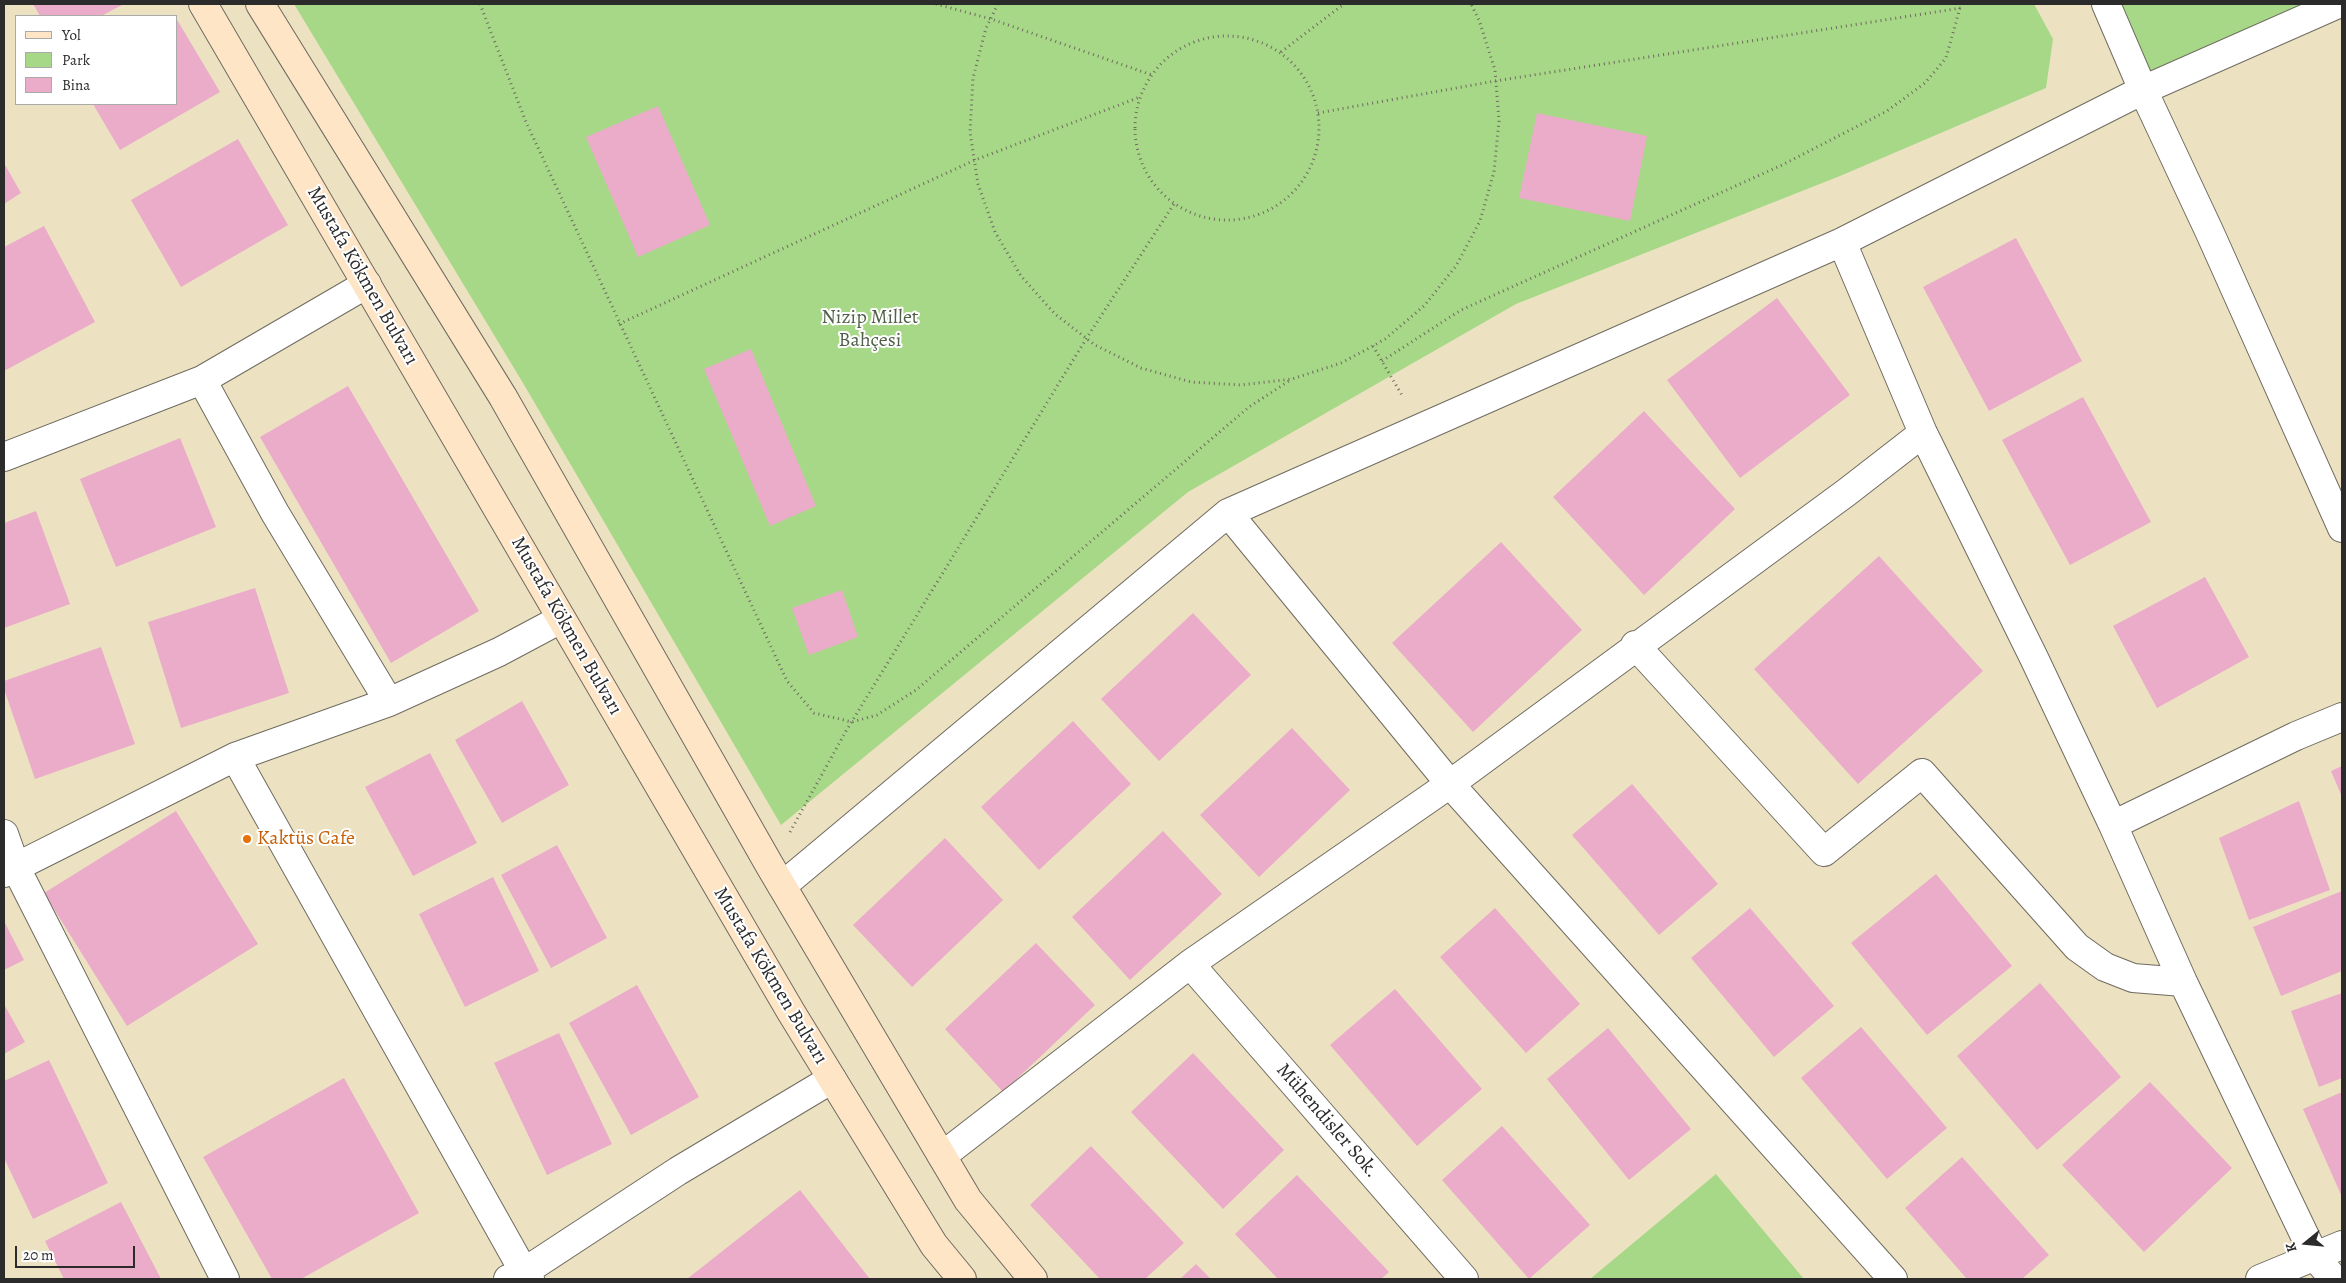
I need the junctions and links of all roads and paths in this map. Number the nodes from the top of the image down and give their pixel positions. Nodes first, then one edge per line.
1 (203, 4) edge
2 (260, 4) edge
3 (480, 4) edge
4 (936, 4) edge
5 (998, 4) edge
6 (1344, 4) edge
7 (1471, 4) edge
8 (2106, 4) edge
9 (2338, 4) edge
10 (1961, 6) edge
11 (991, 18) junction
12 (1281, 52) junction
13 (1152, 75) junction
14 (1496, 82) junction
15 (2143, 90) junction
16 (1141, 96) junction
17 (1318, 113) junction
18 (975, 160) junction
19 (1174, 204) junction
20 (1842, 242) junction
21 (367, 284) junction
22 (619, 324) junction
23 (1086, 339) junction
24 (1373, 346) junction
25 (1382, 361) junction
26 (1292, 379) junction
27 (202, 380) junction
28 (1421, 428) junction
29 (1923, 433) junction
30 (4, 457) edge
31 (1228, 513) junction
32 (2342, 528) edge
33 (561, 619) junction
34 (1635, 645) junction
35 (389, 702) junction
36 (2342, 717) edge
37 (852, 722) junction
38 (235, 757) junction
39 (1450, 784) junction
40 (2113, 825) junction
41 (4, 834) edge
42 (10, 870) edge
43 (776, 876) junction
44 (1190, 964) junction
45 (2183, 982) junction
46 (832, 1079) junction
47 (942, 1156) junction
48 (2342, 1245) edge
49 (2315, 1257) junction
50 (520, 1277) edge
51 (225, 1279) edge
52 (962, 1279) edge
53 (1033, 1279) edge
54 (1464, 1279) edge
55 (1893, 1279) edge
56 (2260, 1279) edge
57 (2334, 1279) edge

1 - 21 main road, Mustafa Kökmen Bulvarı
2 - 43 main road
3 - 22 path
4 - 11 path
5 - 11 path
6 - 12 path
7 - 14 path
8 - 15 street
9 - 15 street
10 - 14 path
10 - 25 path
11 - 13 path
11 - 18 path
12 - 13 path
12 - 17 path
13 - 16 path
14 - 17 path
14 - 24 path
15 - 20 street
15 - 32 street
16 - 18 path
16 - 19 path
17 - 19 path
18 - 22 path
18 - 23 path
19 - 23 path
20 - 28 street
20 - 29 street
21 - 27 street
21 - 33 main road, Mustafa Kökmen Bulvarı
22 - 37 path
23 - 26 path
23 - 37 path
24 - 25 path
24 - 26 path
25 - 28 path
26 - 37 path
27 - 30 street
27 - 35 street
28 - 31 street
29 - 34 street
29 - 40 street
31 - 39 street
31 - 43 street
33 - 35 street
33 - 46 main road, Mustafa Kökmen Bulvarı
34 - 39 street
34 - 45 street
35 - 38 street
36 - 40 street
37 - 43 path
38 - 42 street
38 - 50 street
39 - 44 street
39 - 55 street
40 - 45 street
41 - 42 street
42 - 51 street
43 - 47 main road
44 - 47 street
44 - 54 street, Mühendisler Sok.
45 - 49 street
46 - 50 street
46 - 52 main road, Mustafa Kökmen Bulvarı
47 - 53 main road
48 - 49 street
49 - 56 street
49 - 57 street

